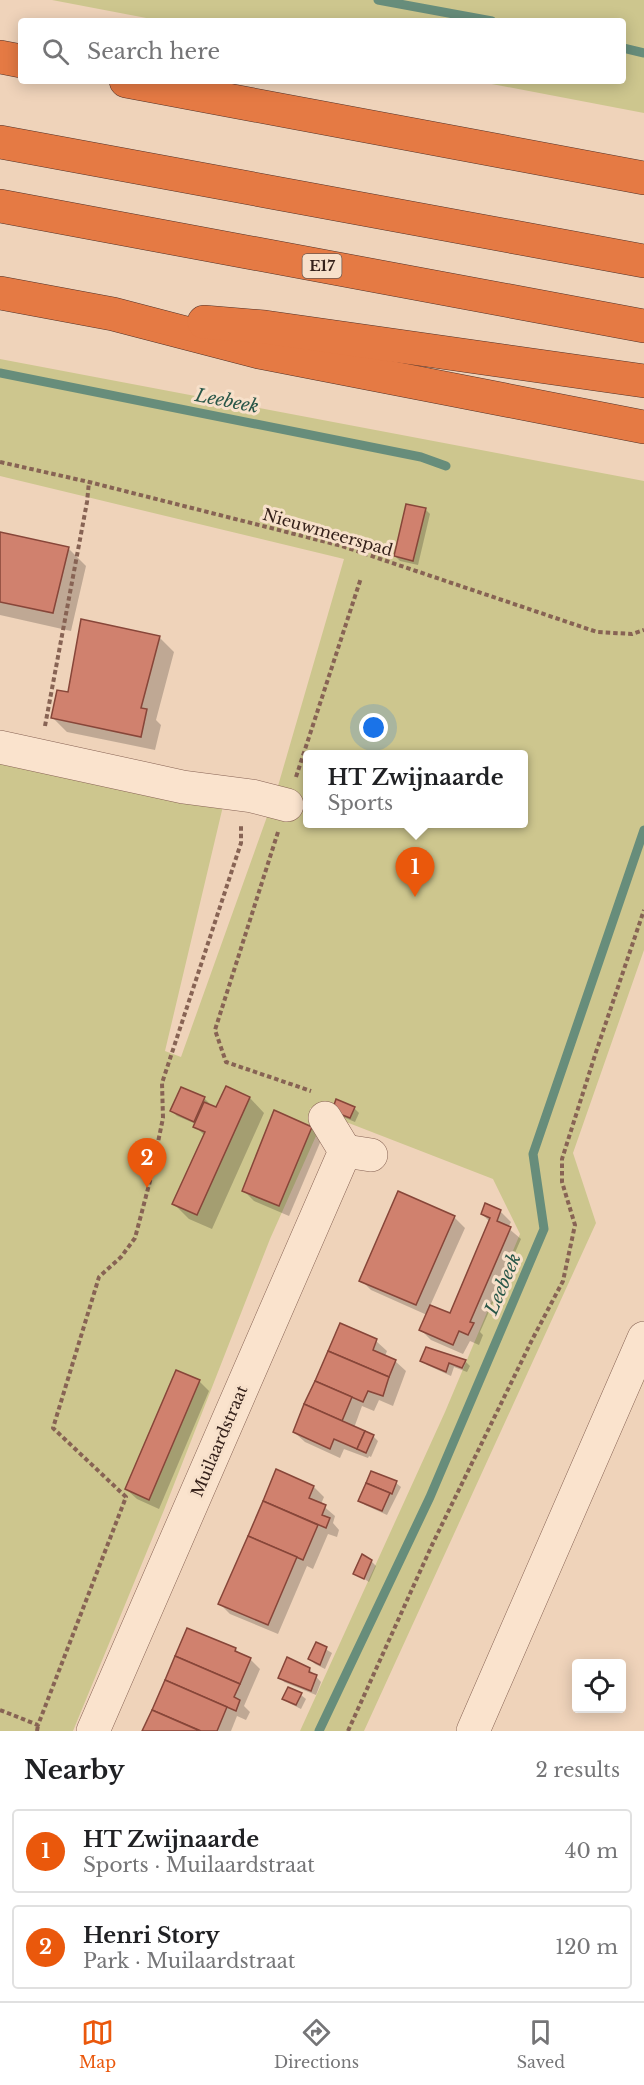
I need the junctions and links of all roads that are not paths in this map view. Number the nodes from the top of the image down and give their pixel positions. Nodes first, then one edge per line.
1 (0, 57) edge
2 (18, 60) edge
3 (142, 84) edge
4 (0, 142) edge
5 (550, 162) junction
6 (644, 178) edge
7 (644, 188) edge
8 (0, 206) edge
9 (644, 261) edge
10 (0, 293) edge
11 (113, 314) junction
12 (644, 326) edge
13 (644, 381) edge
14 (644, 427) edge
15 (0, 747) edge
16 (287, 805) road end
17 (325, 1118) road end
18 (644, 1338) edge
19 (93, 1731) edge
20 (474, 1731) edge

1 - 2 highway
3 - 5 highway
4 - 9 highway
5 - 6 highway
5 - 7 highway
8 - 12 highway, E17
10 - 11 highway
11 - 13 highway
11 - 14 highway
15 - 16 street
17 - 19 street, Muilaardstraat
18 - 20 street

